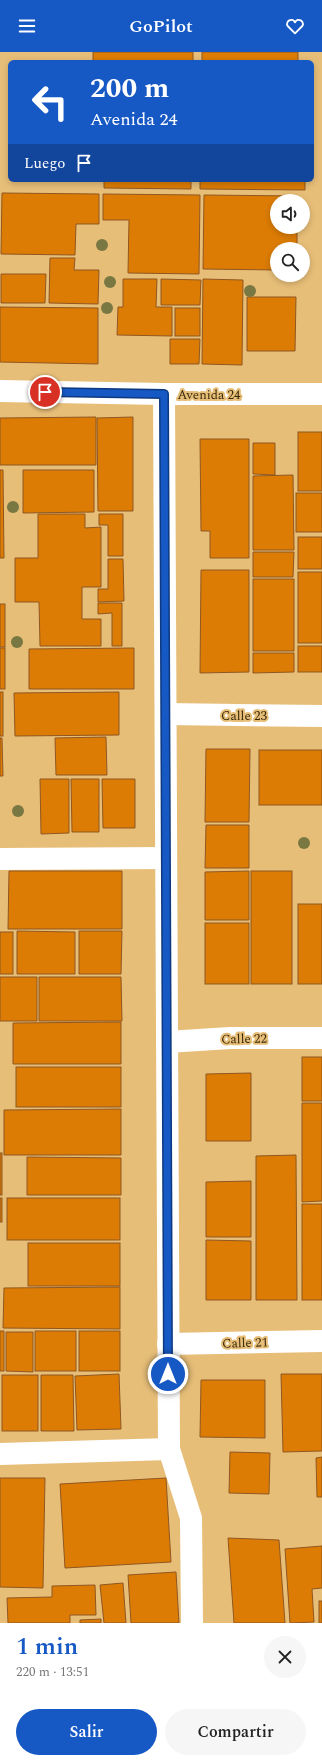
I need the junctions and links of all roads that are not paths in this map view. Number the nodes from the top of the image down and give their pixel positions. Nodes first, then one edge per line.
1 (0, 391) edge
2 (164, 394) junction
3 (322, 394) edge
4 (166, 714) junction
5 (322, 716) edge
6 (166, 858) junction
7 (0, 859) edge
8 (322, 1038) edge
9 (167, 1042) junction
10 (322, 1341) edge
11 (168, 1344) junction
12 (169, 1449) junction
13 (0, 1454) edge
14 (192, 1623) edge

1 - 2 street, Avenida 24
2 - 3 street, Avenida 24
2 - 4 street
4 - 5 street, Calle 23
4 - 6 street
6 - 7 street
6 - 9 street
8 - 9 street, Calle 22
9 - 11 street
10 - 11 street, Calle 21
11 - 12 street
12 - 13 street
12 - 14 street

